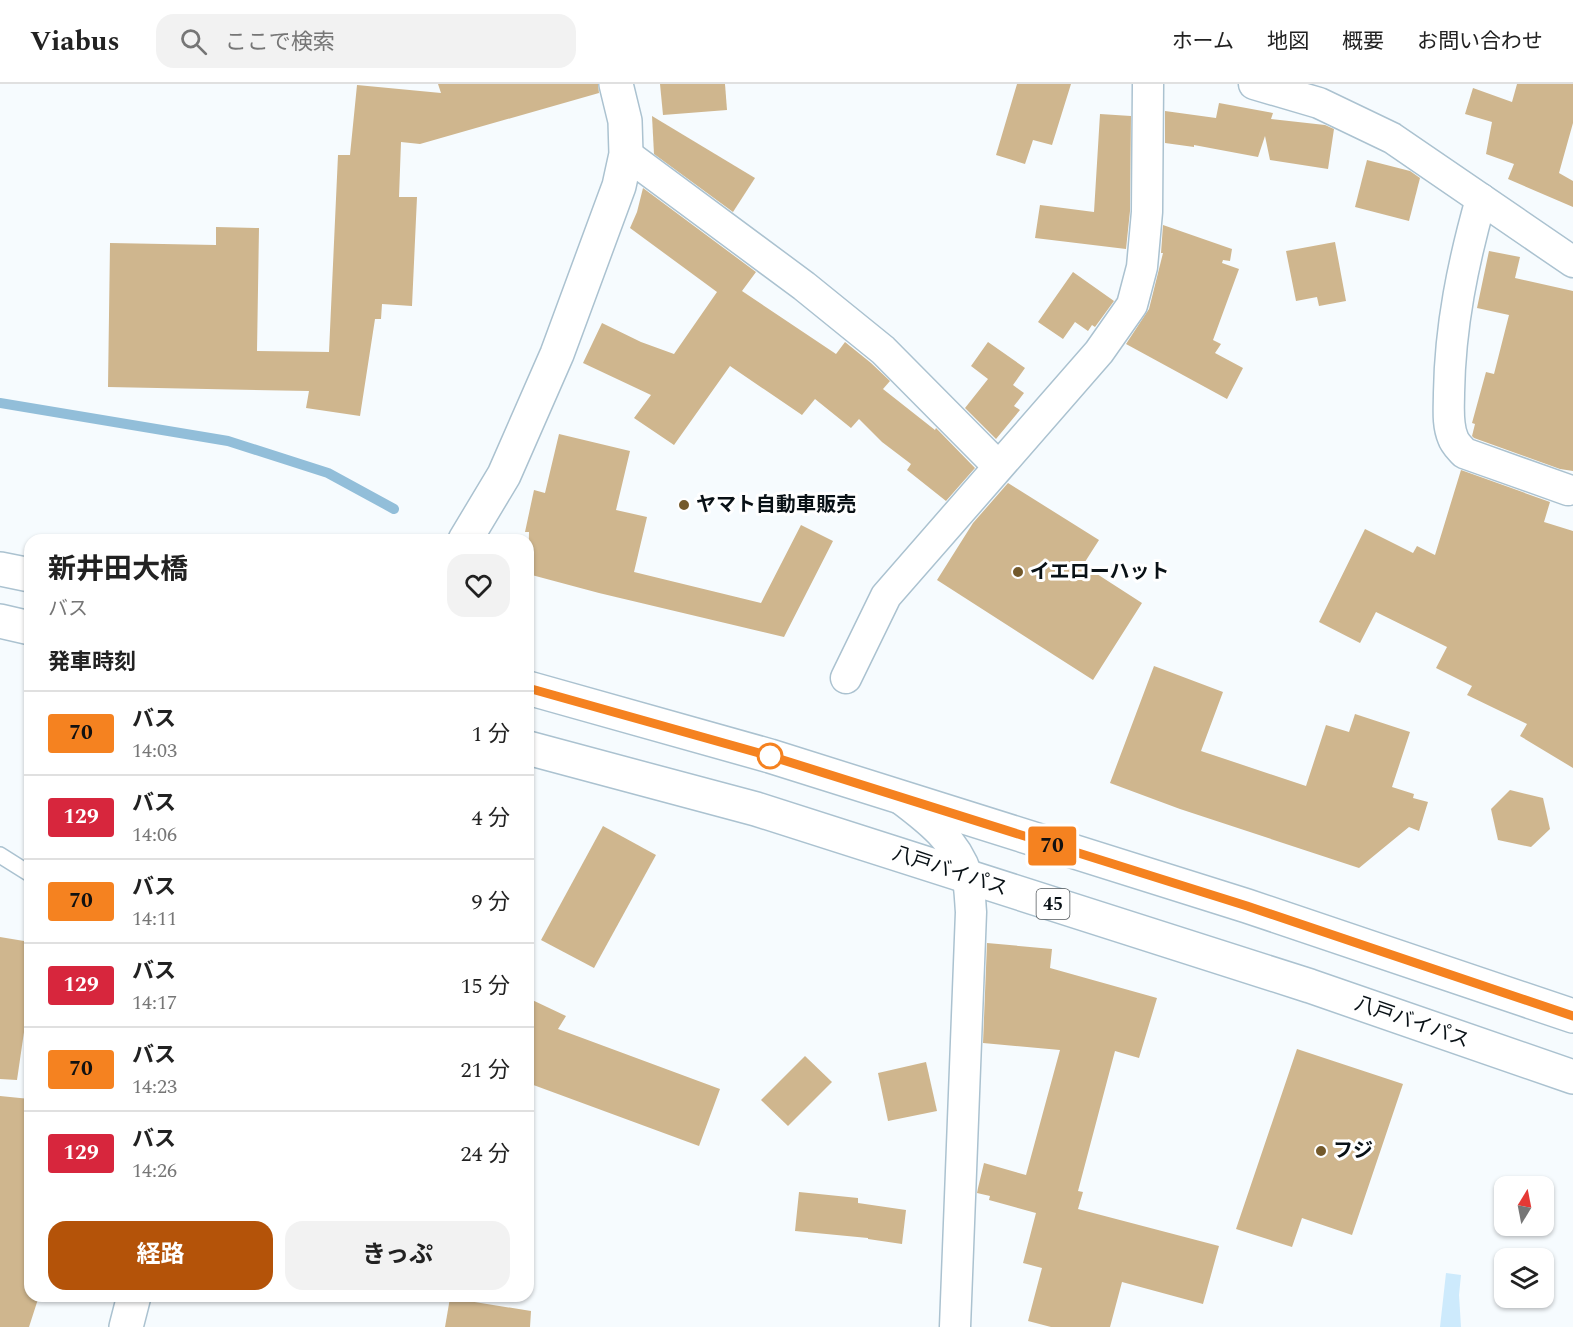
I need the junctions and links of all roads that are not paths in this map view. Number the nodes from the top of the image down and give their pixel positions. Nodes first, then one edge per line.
1 (616, 84) edge
2 (1148, 84) edge
3 (1254, 84) edge
4 (626, 154) junction
5 (1481, 199) junction
6 (1573, 262) edge
7 (998, 466) junction
8 (1568, 490) dead end
9 (469, 534) edge
10 (0, 569) edge
11 (24, 574) edge
12 (0, 621) edge
13 (24, 627) edge
14 (846, 678) dead end
15 (534, 690) edge
16 (534, 750) edge
17 (898, 796) junction
18 (0, 855) edge
19 (24, 870) edge
20 (967, 876) junction
21 (1573, 1016) edge
22 (1573, 1077) edge
23 (132, 1302) edge
24 (126, 1327) edge
25 (955, 1327) edge

1 - 4 main road
2 - 7 street
3 - 5 street
4 - 7 street
4 - 9 main road
5 - 6 street
5 - 8 street
7 - 14 street
10 - 11 main road
12 - 13 main road
15 - 17 main road
16 - 20 main road, 八戸バイパス / 45
17 - 20 street
17 - 21 main road
18 - 19 lane
20 - 22 main road, 八戸バイパス / 45
20 - 25 street
23 - 24 main road

